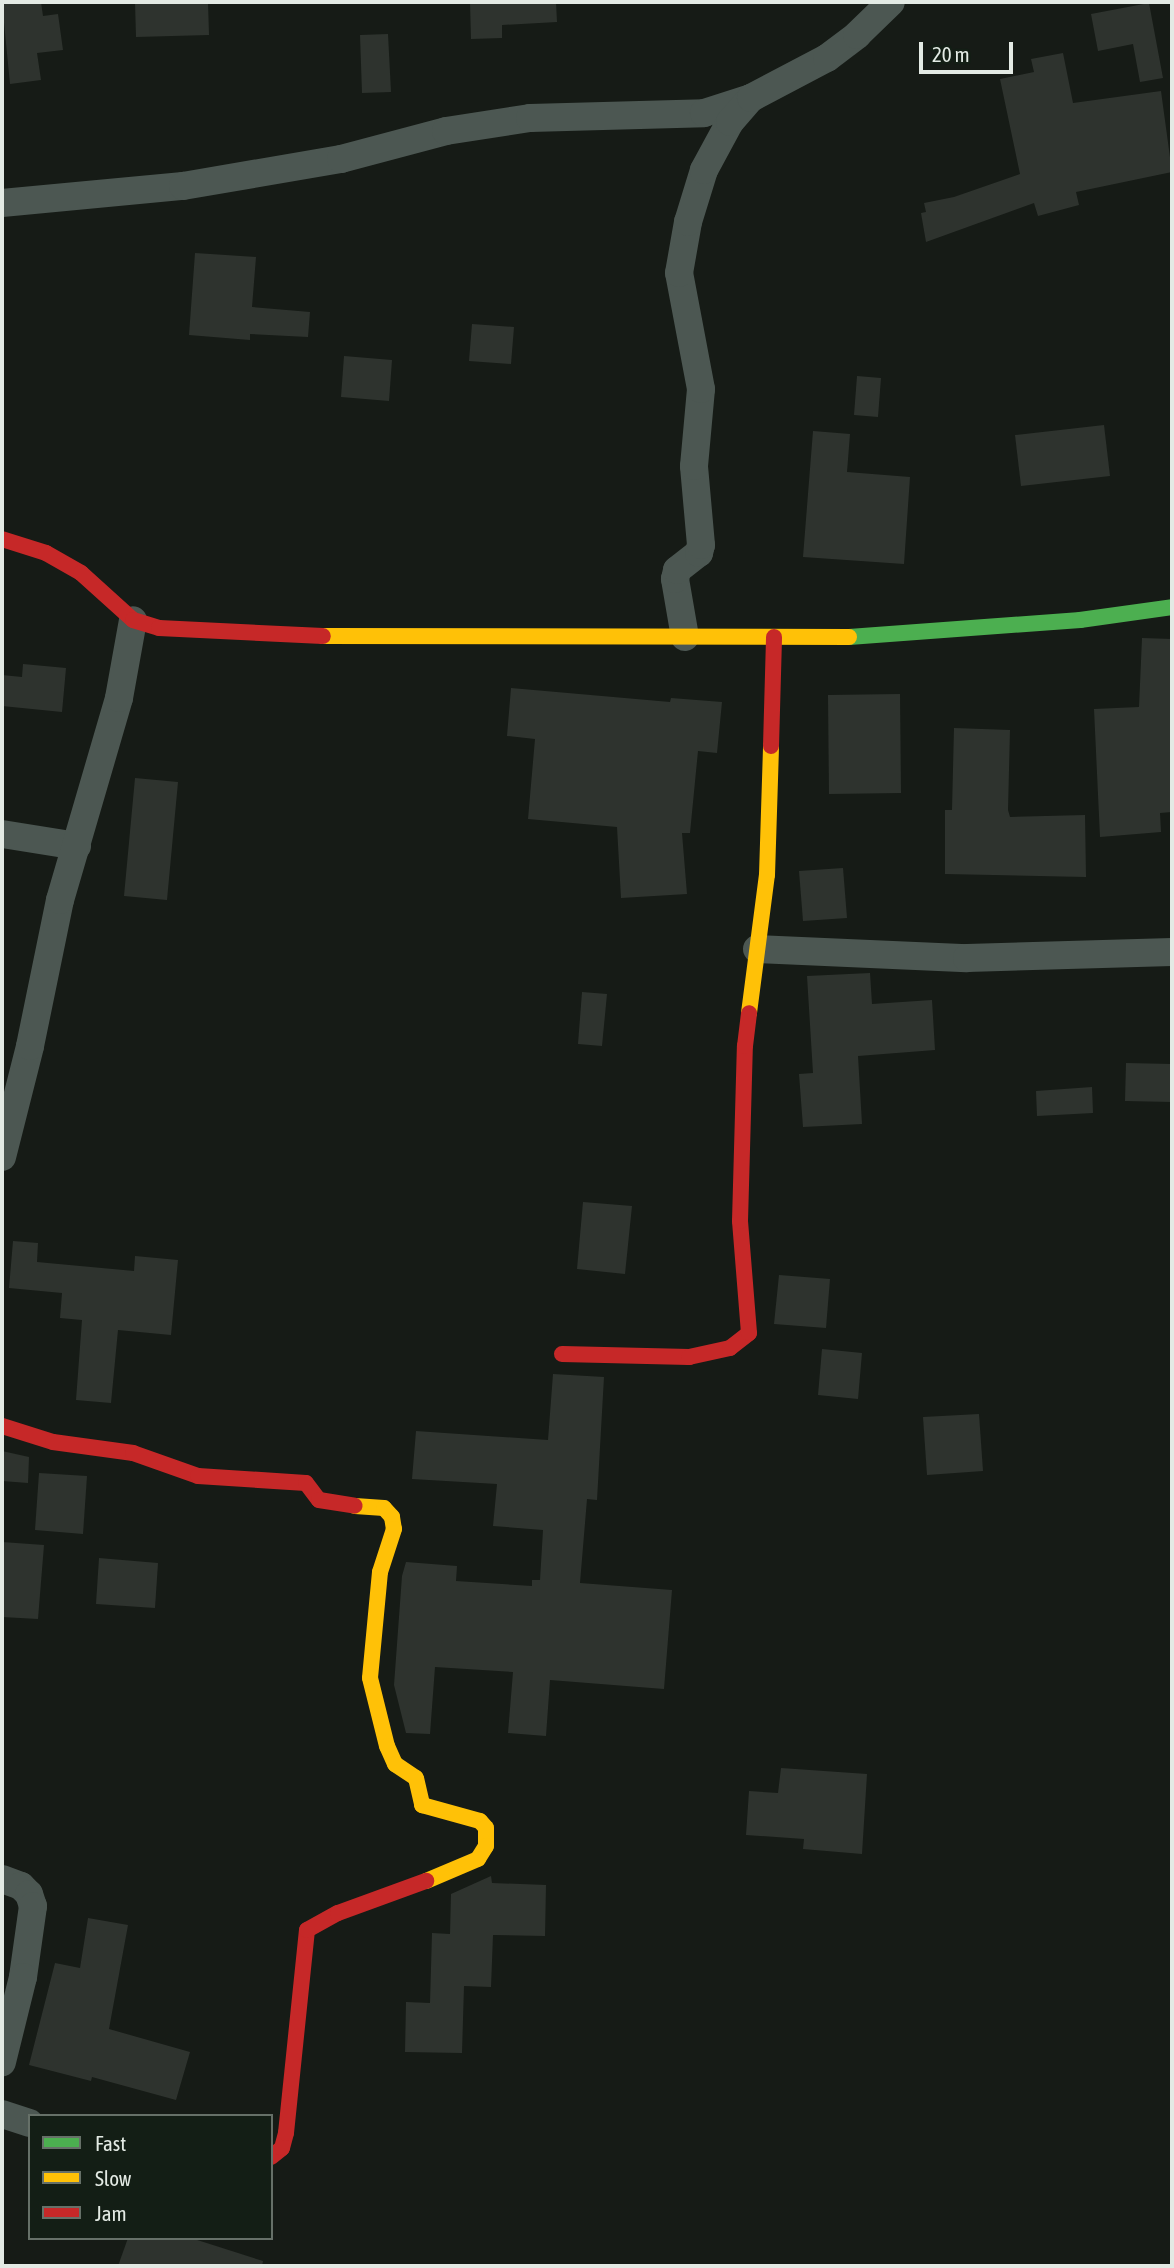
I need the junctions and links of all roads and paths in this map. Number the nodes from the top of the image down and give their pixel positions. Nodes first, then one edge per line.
1 (891, 2) edge
2 (751, 99) junction
3 (2, 203) edge
4 (2, 539) edge
5 (1172, 607) edge
6 (133, 620) junction
7 (685, 637) junction
8 (774, 637) junction
9 (2, 834) edge
10 (77, 846) junction
11 (757, 949) junction
12 (1172, 952) edge
13 (2, 1157) edge
14 (562, 1354) dead end
15 (2, 1426) edge
16 (2, 1879) edge
17 (2, 2062) edge
18 (2, 2115) edge
19 (28, 2122) edge
20 (273, 2155) edge

1 - 2 street
2 - 3 street
2 - 7 street
4 - 6 street
5 - 8 street
6 - 7 street
6 - 10 street
7 - 8 street
8 - 11 street
9 - 10 street
10 - 13 street
11 - 12 street
11 - 14 street
15 - 20 street
16 - 17 street
18 - 19 street

